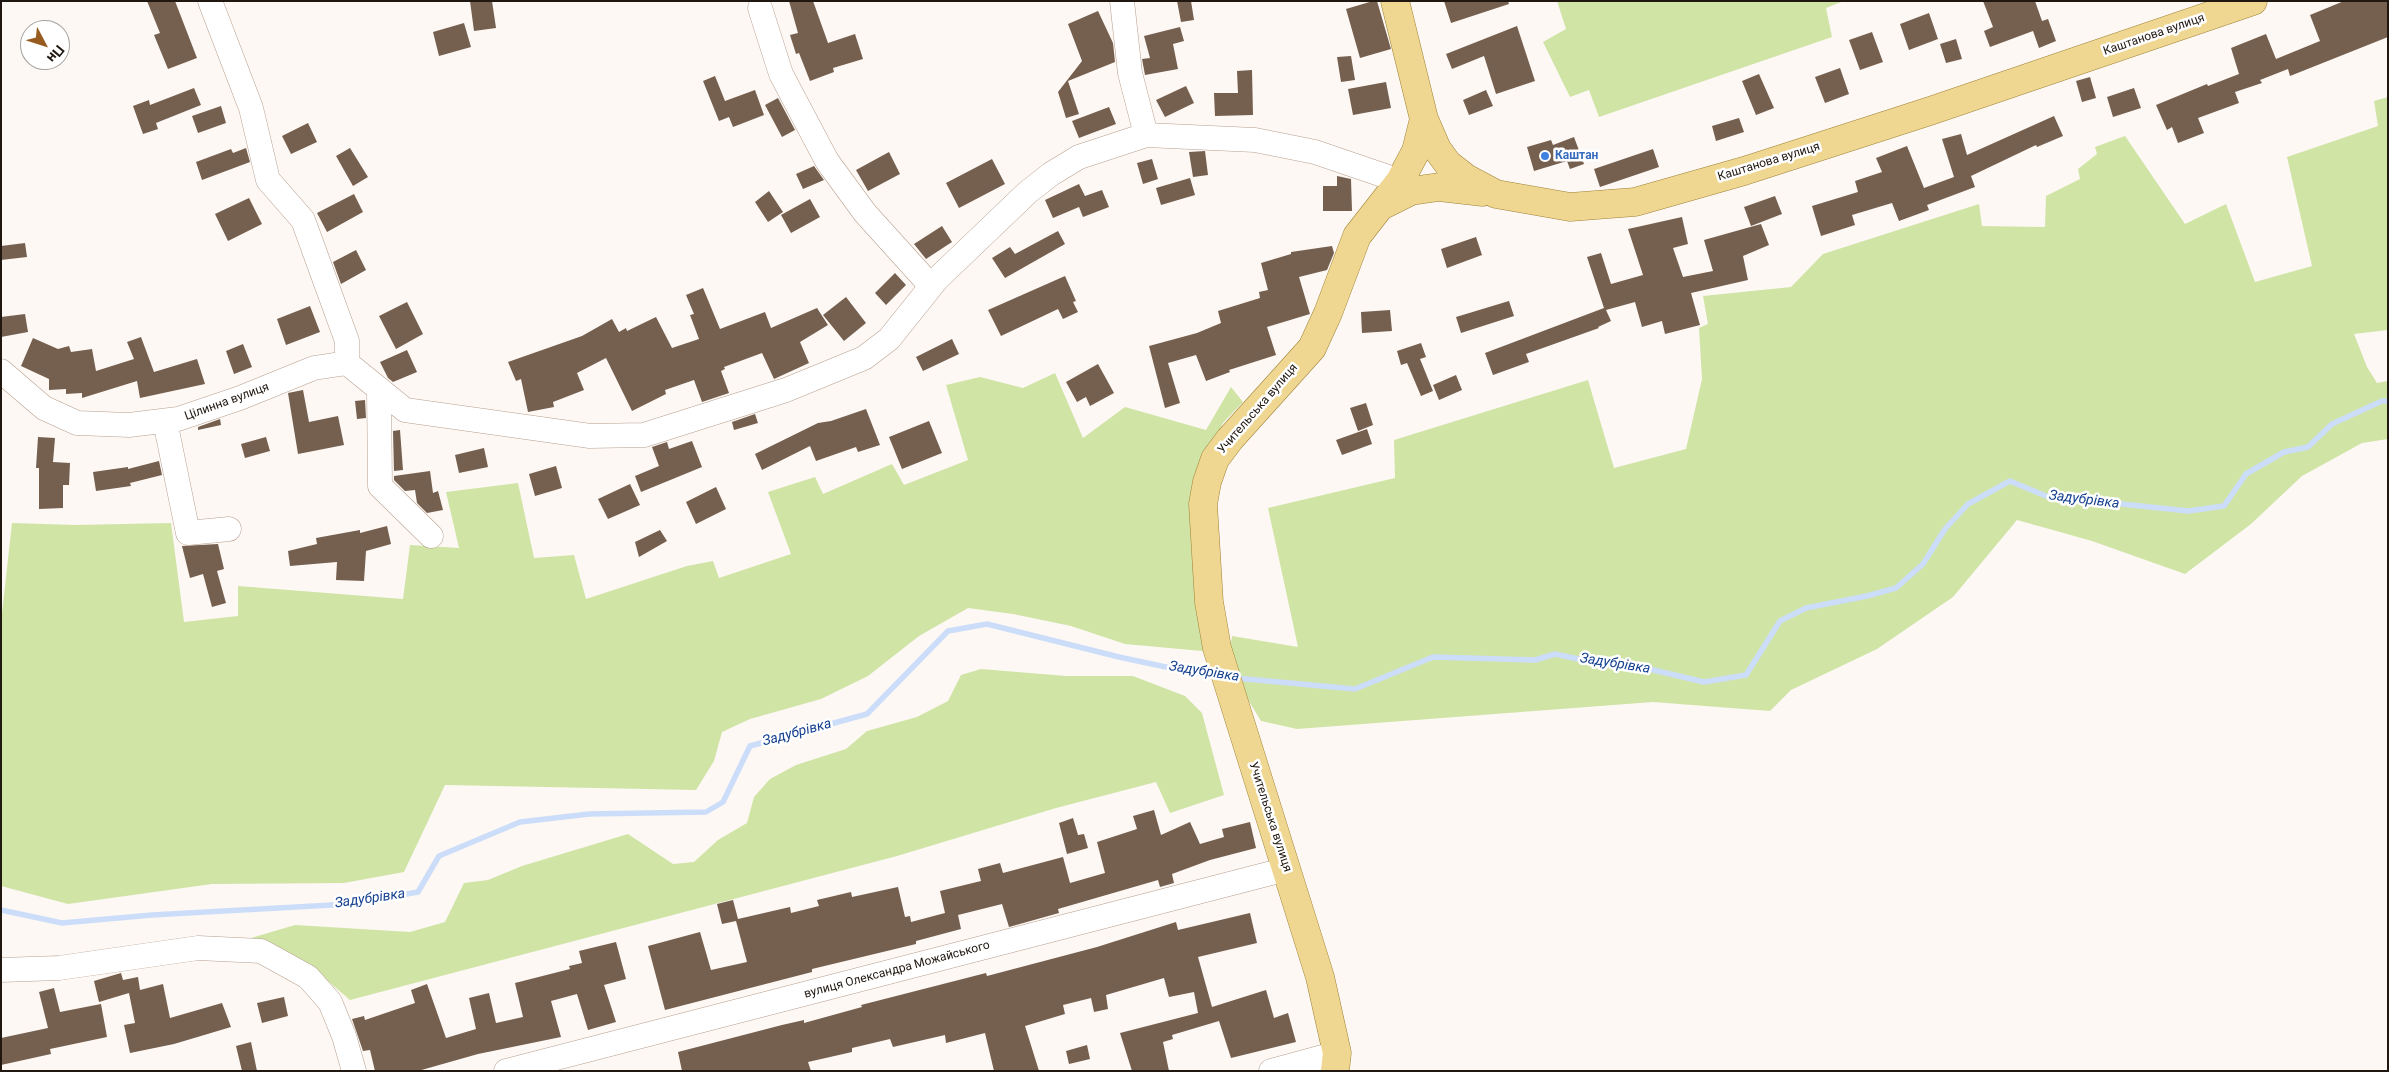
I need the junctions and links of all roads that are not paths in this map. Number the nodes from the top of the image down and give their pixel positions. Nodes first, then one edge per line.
1 (210, 1) edge
2 (1122, 1) edge
3 (1395, 1) edge
4 (2253, 1) edge
5 (760, 8) dead end
6 (1424, 119) junction
7 (1146, 135) junction
8 (1400, 181) junction
9 (1496, 194) junction
10 (1380, 207) junction
11 (931, 286) junction
12 (347, 363) junction
13 (1, 371) edge
14 (379, 389) junction
15 (165, 421) junction
16 (229, 529) dead end
17 (431, 536) dead end
18 (1287, 869) junction
19 (1, 970) edge
20 (1336, 1062) edge
21 (354, 1071) edge
22 (506, 1071) edge
23 (1271, 1071) edge

1 - 12 street
2 - 7 street
3 - 6 main road, Каштанова вулиця
4 - 9 main road, Каштанова вулиця
5 - 11 street
6 - 8 main road, Учительська вулиця
6 - 9 main road, Каштанова вулиця
7 - 8 street
7 - 11 street
8 - 10 main road, Учительська вулиця
9 - 10 main road
10 - 18 main road, Учительська вулиця
11 - 14 street
12 - 14 street
12 - 15 street, Цілинна вулиця
13 - 15 street, Цілинна вулиця
14 - 17 street
15 - 16 street
18 - 20 main road, Учительська вулиця
18 - 22 street, вулиця Олександра Можайського
19 - 21 street
20 - 23 street

